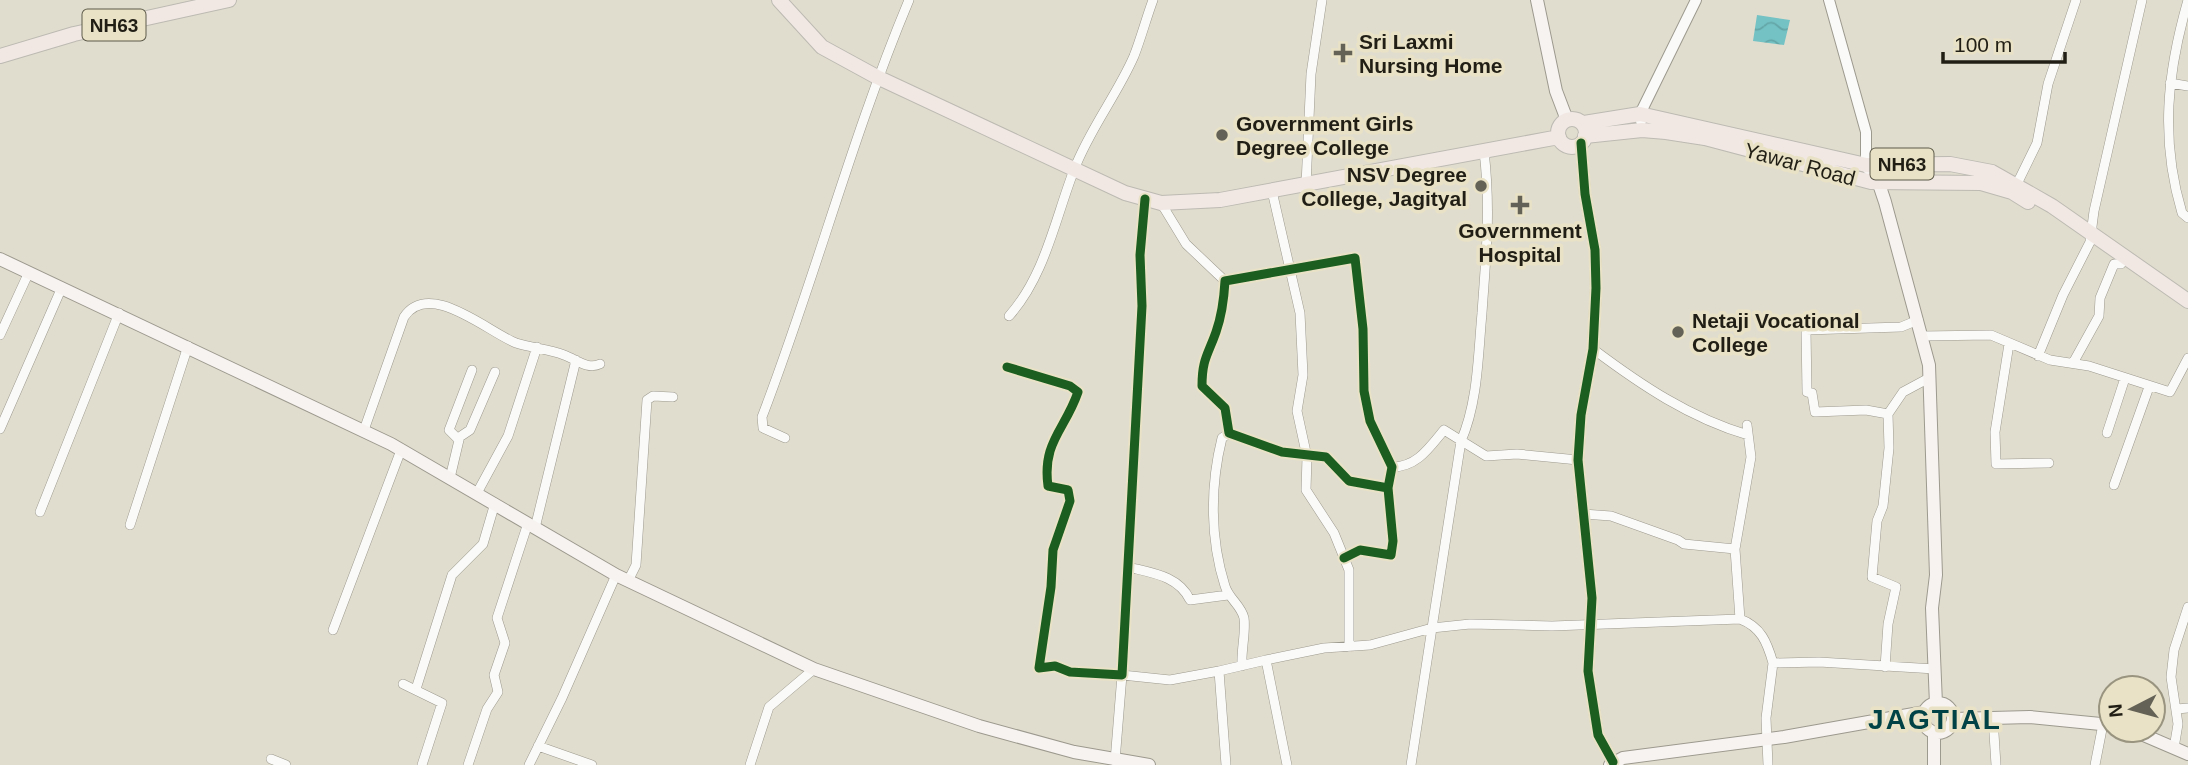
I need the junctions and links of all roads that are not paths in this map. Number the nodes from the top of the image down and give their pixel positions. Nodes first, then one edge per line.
1 (229, 0) edge
2 (779, 0) edge
3 (909, 0) edge
4 (1153, 0) edge
5 (1322, 0) edge
6 (1537, 0) edge
7 (1696, 0) edge
8 (1829, 0) edge
9 (2076, 0) edge
10 (2142, 0) edge
11 (2188, 0) edge
12 (0, 56) edge
13 (877, 78) junction
14 (2170, 83) junction
15 (2188, 86) edge
16 (1640, 114) junction
17 (1567, 120) junction
18 (1642, 130) junction
19 (1583, 134) junction
20 (1559, 137) junction
21 (1484, 151) junction
22 (1866, 165) junction
23 (1074, 170) junction
24 (1875, 183) junction
25 (1306, 185) junction
26 (2015, 188) junction
27 (1272, 191) junction
28 (1145, 199) junction
29 (1161, 203) junction
30 (2188, 218) edge
31 (2092, 238) junction
32 (0, 259) edge
33 (2121, 264) junction
34 (1292, 269) junction
35 (29, 272) junction
36 (1225, 281) junction
37 (62, 287) junction
38 (2188, 301) edge
39 (2188, 312) edge
40 (119, 313) junction
41 (1009, 316) dead end
42 (1918, 320) junction
43 (0, 335) edge
44 (1922, 336) junction
45 (2010, 344) junction
46 (188, 346) junction
47 (537, 347) junction
48 (1593, 349) junction
49 (2038, 356) junction
50 (2188, 358) edge
51 (576, 360) junction
52 (2073, 363) junction
53 (600, 364) dead end
54 (1007, 367) dead end
55 (472, 370) dead end
56 (495, 372) dead end
57 (1929, 378) junction
58 (2125, 378) junction
59 (2149, 387) junction
60 (673, 397) dead end
61 (1888, 414) junction
62 (0, 429) edge
63 (364, 430) junction
64 (1229, 433) junction
65 (2107, 433) dead end
66 (458, 438) junction
67 (785, 438) dead end
68 (1461, 441) junction
69 (401, 450) junction
70 (1307, 457) junction
71 (1578, 460) junction
72 (2049, 463) dead end
73 (1392, 467) junction
74 (450, 478) junction
75 (2114, 485) dead end
76 (1388, 488) junction
77 (477, 493) junction
78 (495, 503) junction
79 (40, 512) dead end
80 (1583, 514) junction
81 (130, 525) dead end
82 (531, 525) junction
83 (1735, 549) junction
84 (1344, 558) junction
85 (1128, 567) junction
86 (622, 578) junction
87 (1228, 595) junction
88 (2188, 607) edge
89 (1740, 619) junction
90 (1593, 623) junction
91 (1432, 628) junction
92 (333, 630) dead end
93 (1349, 647) junction
94 (1266, 660) junction
95 (1773, 663) junction
96 (1242, 666) junction
97 (1885, 667) junction
98 (814, 669) junction
99 (1935, 669) junction
100 (1219, 670) junction
101 (1122, 675) junction
102 (403, 684) dead end
103 (416, 689) junction
104 (1936, 704) junction
105 (2188, 708) edge
106 (2177, 709) junction
107 (1924, 712) junction
108 (1993, 718) junction
109 (1953, 719) junction
110 (2097, 723) edge
111 (1934, 733) junction
112 (1767, 739) junction
113 (2101, 744) edge
114 (2165, 744) edge
115 (538, 746) junction
116 (2174, 748) junction
117 (2186, 758) edge
118 (271, 759) dead end
119 (1074, 759) edge
120 (1115, 761) junction
121 (1611, 763) edge
122 (286, 765) edge
123 (422, 765) edge
124 (468, 765) edge
125 (529, 765) edge
126 (592, 765) edge
127 (750, 765) edge
128 (1149, 765) edge
129 (1226, 765) edge
130 (1287, 765) edge
131 (1411, 765) edge
132 (1768, 765) edge
133 (1934, 765) edge
134 (1996, 765) edge
135 (2095, 765) edge

1 - 12 highway, NH63
2 - 13 highway, NH63
3 - 13 street
4 - 23 street
5 - 25 street
6 - 17 main road
7 - 16 street
8 - 22 street
9 - 26 street
10 - 31 street
11 - 14 street
13 - 23 highway, NH63
13 - 67 street
14 - 15 street
14 - 30 street
16 - 18 street
16 - 19 highway, NH63
16 - 22 highway, NH63
17 - 19 highway, NH63
17 - 20 highway
18 - 19 highway, Yawar Road / NH63
18 - 24 highway, Yawar Road / NH63
19 - 20 highway, NH63
19 - 48 street
20 - 21 highway, NH63
21 - 25 highway, NH63
21 - 68 street
22 - 24 main road
22 - 26 highway, NH63
23 - 28 highway, NH63
23 - 41 street
24 - 26 highway, Yawar Road / NH63
24 - 42 main road
25 - 27 highway, NH63
26 - 31 highway, NH63
27 - 29 highway, NH63
27 - 34 street
28 - 29 highway, NH63
28 - 85 street
29 - 36 street
31 - 33 highway, NH63
31 - 38 highway, NH63
31 - 49 street
32 - 35 main road
33 - 39 highway, NH63
33 - 52 street
34 - 36 street
34 - 70 street
34 - 73 street
35 - 37 main road
35 - 43 street
36 - 64 street
37 - 40 main road
37 - 62 street
40 - 46 main road
40 - 79 street
42 - 44 main road
42 - 61 street
44 - 45 street
44 - 57 main road
45 - 49 street
45 - 72 street
46 - 63 main road
46 - 81 street
47 - 51 street
47 - 63 street
47 - 77 street
48 - 71 street
48 - 83 street
49 - 52 street
50 - 59 street
51 - 53 street
51 - 82 street
52 - 58 street
54 - 101 street
55 - 66 street
56 - 66 street
57 - 61 street
57 - 99 main road
58 - 59 street
58 - 65 street
59 - 75 street
60 - 86 street
61 - 97 street
63 - 69 main road
64 - 70 street
64 - 87 street
66 - 74 street
68 - 71 street
68 - 73 street
68 - 91 street
69 - 74 main road
69 - 92 street
70 - 76 street
70 - 84 street
71 - 80 street
73 - 76 street
74 - 77 main road
76 - 84 street
77 - 78 main road
78 - 82 main road
78 - 103 street
80 - 83 street
80 - 90 street
82 - 86 main road
82 - 124 street
83 - 89 street
84 - 93 street
85 - 87 street
85 - 101 street
86 - 98 main road
86 - 115 street
87 - 96 street
88 - 106 street
89 - 90 street
89 - 95 street
90 - 91 street
90 - 121 street
91 - 93 street
91 - 131 street
93 - 94 street
94 - 96 street
94 - 130 street
95 - 97 street
95 - 112 street
96 - 100 street
97 - 99 street
98 - 119 main road
98 - 127 street
99 - 104 main road
100 - 101 street
100 - 129 street
101 - 120 street
102 - 103 street
103 - 123 street
104 - 107 main road
104 - 109 main road
105 - 106 street
106 - 116 street
107 - 111 main road
107 - 112 main road
108 - 109 main road
108 - 110 main road
108 - 134 street
109 - 111 main road
111 - 133 main road
112 - 121 main road
112 - 132 street
113 - 135 street
114 - 116 main road
115 - 125 street
115 - 126 street
116 - 117 main road
118 - 122 street
119 - 120 main road
120 - 128 main road

